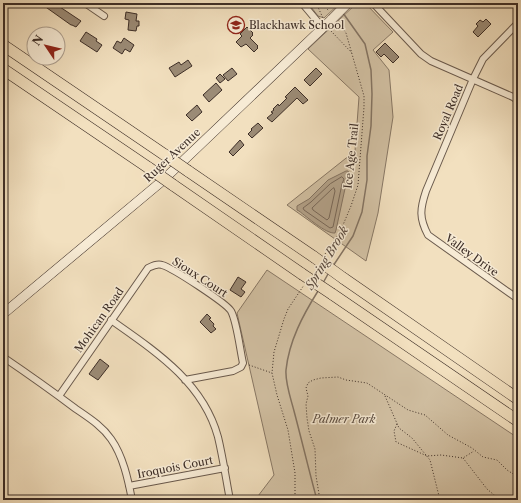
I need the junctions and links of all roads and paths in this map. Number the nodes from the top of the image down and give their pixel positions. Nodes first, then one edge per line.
1 (85, 3) edge
2 (302, 3) edge
3 (321, 3) edge
4 (348, 3) edge
5 (373, 3) edge
6 (104, 16) dead end
7 (333, 17) junction
8 (518, 23) edge
9 (323, 28) junction
10 (3, 45) edge
11 (3, 69) edge
12 (473, 79) junction
13 (518, 100) edge
14 (422, 221) joint
15 (326, 254) dead end
16 (161, 264) joint
17 (304, 279) junction
18 (518, 300) edge
19 (3, 314) edge
20 (111, 320) junction
21 (3, 357) edge
22 (243, 363) junction
23 (272, 374) junction
24 (185, 380) junction
25 (384, 394) junction
26 (59, 396) junction
27 (518, 399) edge
28 (518, 421) edge
29 (398, 424) junction
30 (475, 450) junction
31 (427, 456) junction
32 (463, 458) junction
33 (224, 468) junction
34 (518, 477) edge
35 (130, 486) junction
36 (132, 500) edge
37 (230, 500) edge
38 (295, 500) edge
39 (320, 500) edge
40 (440, 500) edge
41 (500, 500) edge

1 - 6 street
2 - 9 street
3 - 7 path, Ice Age Trail
4 - 7 street, Ruger Avenue, bridge
5 - 12 street
7 - 9 street, Ruger Avenue
7 - 15 path, Ice Age Trail
8 - 12 street, Royal Road
9 - 19 street, Ruger Avenue
10 - 27 highway, bridge
11 - 17 highway, bridge
12 - 13 street
12 - 14 street, Royal Road
14 - 18 street, Valley Drive
16 - 20 street, Mohican Road
16 - 22 street, Sioux Court
17 - 23 path
17 - 28 highway, bridge
20 - 24 street
20 - 26 street, Mohican Road
21 - 26 street
22 - 23 path
22 - 24 street
23 - 38 path
24 - 33 street
25 - 29 path
25 - 30 path
25 - 39 path
26 - 35 street
29 - 31 path
29 - 31 path
30 - 32 path
30 - 34 path
31 - 32 path
31 - 40 path
32 - 41 path
33 - 35 street, Iroquois Court
33 - 37 street
35 - 36 street

